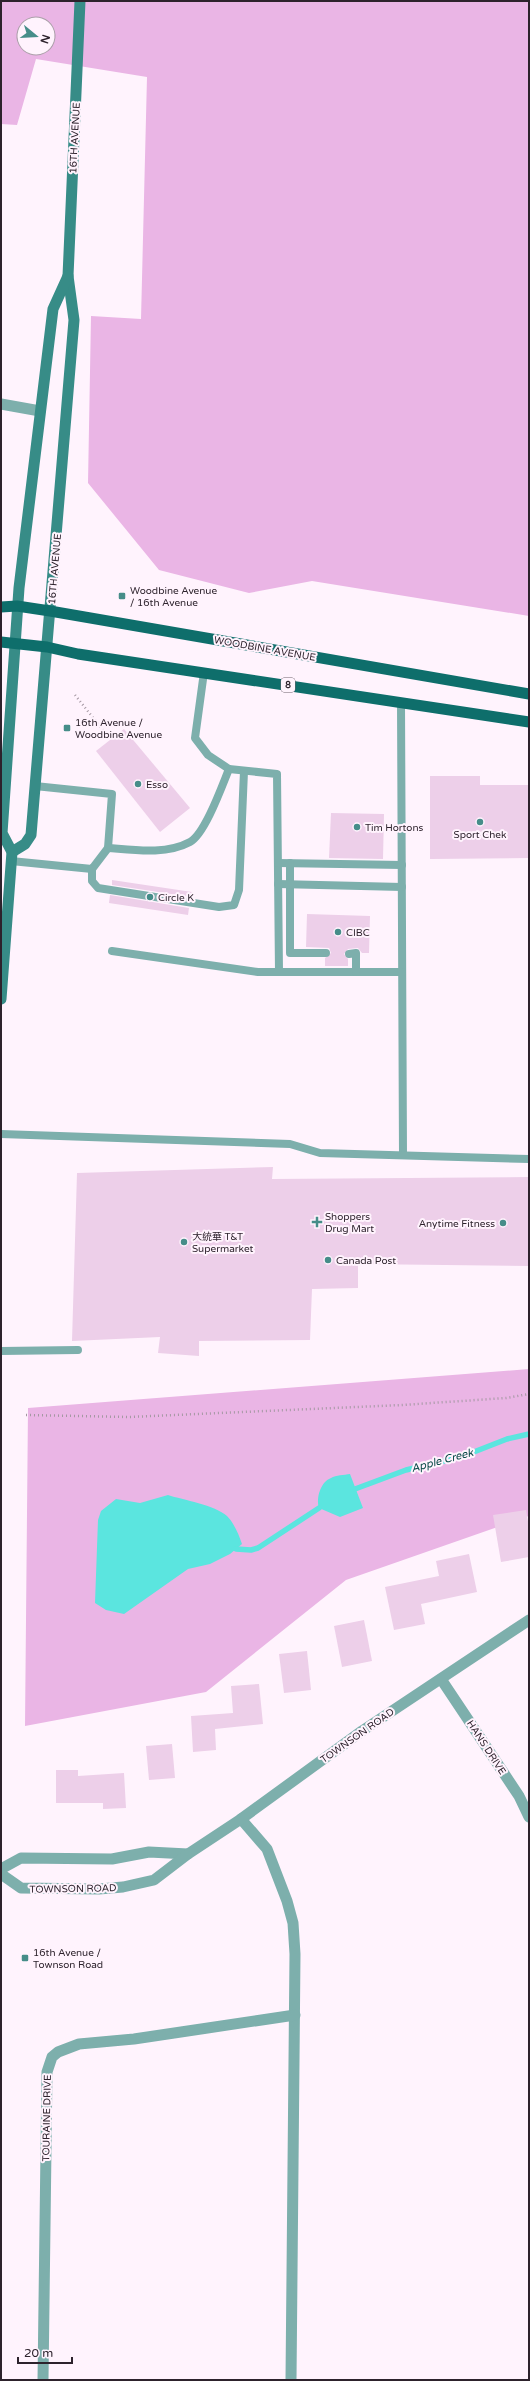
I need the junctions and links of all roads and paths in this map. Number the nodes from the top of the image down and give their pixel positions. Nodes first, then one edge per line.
1 (80, 1) edge
2 (68, 276) junction
3 (1, 404) edge
4 (40, 411) junction
5 (17, 606) junction
6 (1, 607) edge
7 (50, 611) junction
8 (1, 642) edge
9 (15, 644) junction
10 (47, 647) junction
11 (204, 672) junction
12 (529, 694) edge
13 (75, 695) dead end
14 (401, 702) junction
15 (529, 722) edge
16 (106, 734) dead end
17 (228, 769) junction
18 (244, 771) junction
19 (35, 786) junction
20 (108, 848) junction
21 (11, 856) junction
22 (278, 863) junction
23 (290, 863) junction
24 (402, 865) junction
25 (92, 868) junction
26 (278, 884) junction
27 (290, 884) junction
28 (402, 886) junction
29 (112, 951) dead end
30 (326, 953) dead end
31 (349, 954) dead end
32 (279, 972) junction
33 (356, 972) junction
34 (402, 972) junction
35 (1, 999) edge
36 (1, 1134) edge
37 (403, 1155) junction
38 (529, 1159) edge
39 (78, 1350) dead end
40 (1, 1351) edge
41 (529, 1394) edge
42 (26, 1415) dead end
43 (529, 1620) edge
44 (441, 1679) junction
45 (529, 1816) edge
46 (241, 1819) junction
47 (188, 1854) junction
48 (1, 1869) edge
49 (1, 1874) edge
50 (295, 2016) junction
51 (43, 2380) edge
52 (292, 2380) edge

1 - 2 main road, 16TH AVENUE
2 - 4 main road, 16TH AVENUE
2 - 7 main road, 16TH AVENUE
3 - 4 street
4 - 5 main road, 16TH AVENUE
5 - 6 main road, WOODBINE AVENUE
5 - 7 main road, WOODBINE AVENUE
5 - 9 main road, 16TH AVENUE
7 - 10 main road, 16TH AVENUE
7 - 12 main road, WOODBINE AVENUE
8 - 9 main road, 8
9 - 10 main road, 8
9 - 21 main road, 16TH AVENUE
10 - 11 main road, 8
10 - 19 main road, 16TH AVENUE
11 - 14 main road, 8
11 - 17 lane
13 - 16 path
14 - 15 main road, 8
14 - 24 lane
17 - 18 lane
17 - 20 lane
18 - 22 lane
18 - 25 lane
19 - 20 lane
19 - 21 main road, 16TH AVENUE
20 - 25 lane
21 - 25 lane
21 - 35 main road
22 - 23 lane
22 - 26 lane
23 - 24 lane
23 - 27 lane
24 - 28 lane
26 - 27 lane
26 - 32 lane
27 - 28 lane
27 - 30 lane
28 - 34 lane
29 - 32 lane
31 - 33 lane
32 - 33 lane
33 - 34 lane
34 - 37 lane
36 - 37 lane
37 - 38 lane
39 - 40 lane
41 - 42 path
43 - 44 street, TOWNSON ROAD
44 - 45 street, HANS DRIVE
44 - 46 street, TOWNSON ROAD
46 - 47 street, TOWNSON ROAD
46 - 50 street
47 - 48 street
47 - 49 street, TOWNSON ROAD
50 - 51 street, TOURAINE DRIVE
50 - 52 street

